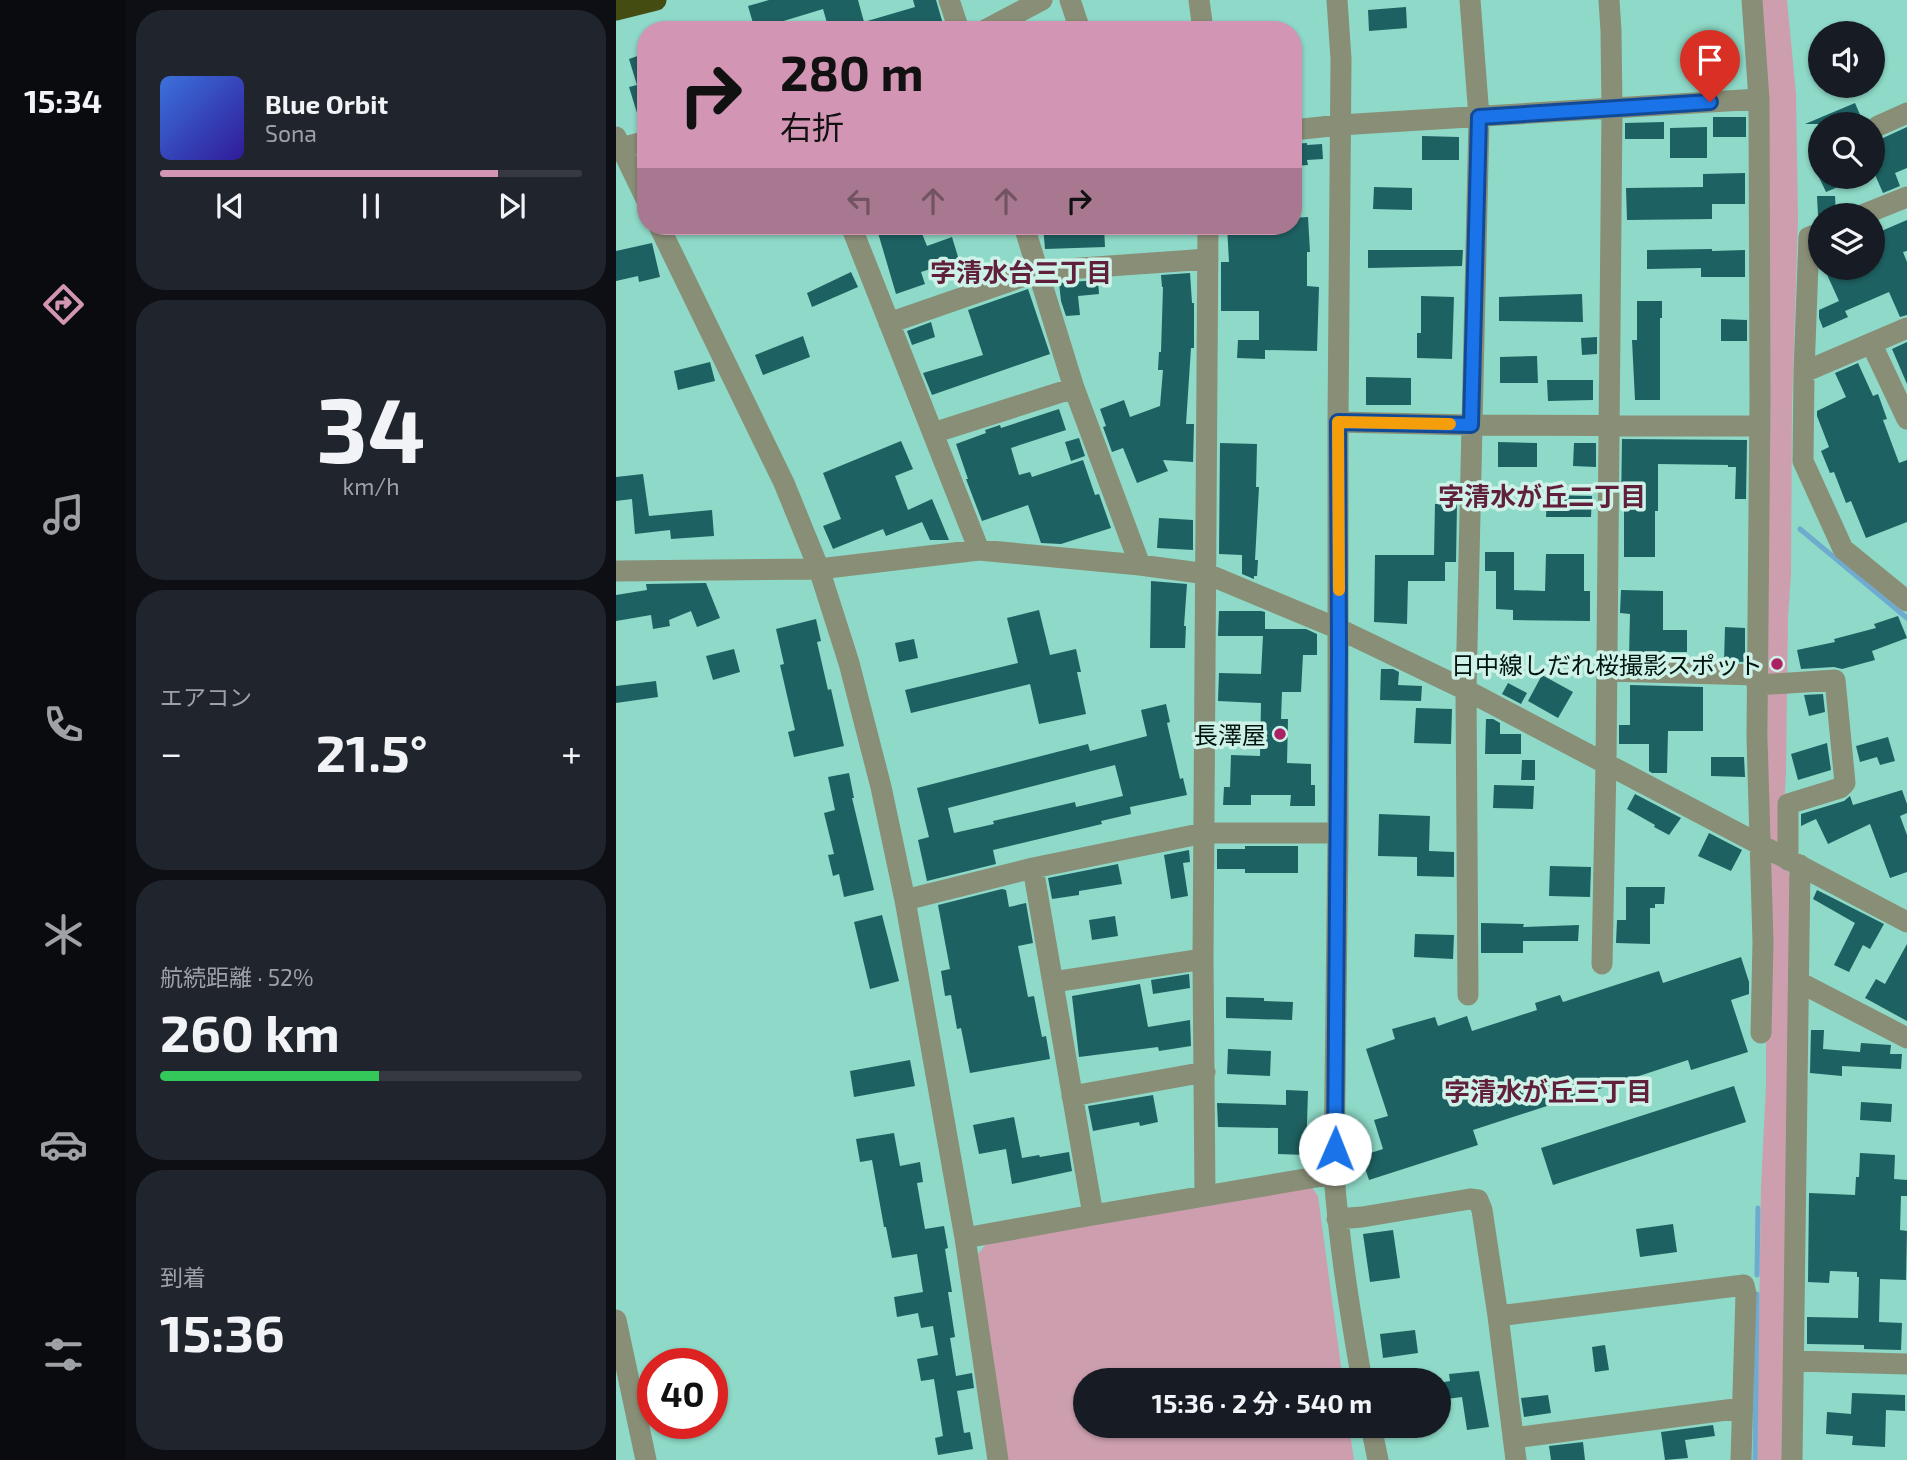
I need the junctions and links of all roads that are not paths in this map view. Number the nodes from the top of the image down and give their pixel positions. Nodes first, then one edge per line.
1 (656, 0) edge
2 (949, 0) edge
3 (1042, 0) edge
4 (1070, 0) edge
5 (1199, 0) edge
6 (1337, 0) edge
7 (1470, 0) edge
8 (1609, 0) edge
9 (1752, 0) edge
10 (616, 10) edge
11 (956, 21) edge
12 (1002, 21) edge
13 (1077, 21) edge
14 (1202, 21) edge
15 (1759, 99) junction
16 (1612, 109) junction
17 (1907, 113) edge
18 (1479, 117) junction
19 (1885, 124) edge
20 (1339, 125) junction
21 (1302, 129) edge
22 (637, 141) edge
23 (618, 142) edge
24 (637, 181) edge
25 (1907, 197) edge
26 (1885, 206) edge
27 (663, 235) edge
28 (855, 235) edge
29 (1027, 235) edge
30 (1208, 235) edge
31 (1208, 258) junction
32 (1808, 264) edge
33 (1039, 271) junction
34 (889, 323) junction
35 (1907, 328) edge
36 (1872, 345) junction
37 (1804, 372) junction
38 (1074, 388) junction
39 (1907, 419) edge
40 (1338, 422) junction
41 (1471, 425) junction
42 (1608, 425) junction
43 (1760, 426) junction
44 (933, 433) junction
45 (979, 550) junction
46 (1140, 565) junction
47 (819, 569) junction
48 (616, 571) edge
49 (1207, 574) junction
50 (1907, 601) edge
51 (1339, 629) junction
52 (1606, 671) junction
53 (1758, 680) junction
54 (1466, 690) junction
55 (1606, 763) junction
56 (1204, 833) junction
57 (1338, 833) junction
58 (1761, 845) junction
59 (1794, 863) junction
60 (1033, 868) junction
61 (905, 900) junction
62 (1907, 922) edge
63 (1203, 959) junction
64 (1602, 964) dead end
65 (1053, 982) junction
66 (1799, 982) junction
67 (1468, 995) dead end
68 (1760, 1032) dead end
69 (1907, 1038) edge
70 (1205, 1072) junction
71 (1072, 1096) junction
72 (1334, 1174) junction
73 (1205, 1196) junction
74 (1093, 1214) junction
75 (1337, 1219) junction
76 (965, 1238) junction
77 (1498, 1316) junction
78 (616, 1320) edge
79 (1793, 1362) junction
80 (1907, 1364) edge
81 (1360, 1368) edge
82 (1742, 1408) junction
83 (1373, 1438) edge
84 (1513, 1438) junction
85 (646, 1460) edge
86 (998, 1460) edge
87 (1378, 1460) edge
88 (1516, 1460) edge
89 (1741, 1460) edge
90 (1792, 1460) edge

1 - 10 highway
2 - 11 street
3 - 12 street
4 - 13 street
5 - 14 street
6 - 20 street
7 - 18 street
8 - 16 street
9 - 15 street
15 - 16 street
15 - 43 street
16 - 18 street
16 - 42 street
17 - 19 street
18 - 20 street
18 - 41 street
20 - 21 street
20 - 40 street
22 - 23 street
23 - 24 street
25 - 26 street
27 - 47 street
28 - 34 street
29 - 33 street
30 - 31 street
31 - 33 street
31 - 49 street
32 - 37 street
33 - 34 street
33 - 38 street
34 - 44 street
35 - 36 street
36 - 37 street
36 - 39 street
37 - 50 street
38 - 44 street
38 - 46 street
40 - 41 street
40 - 51 street
41 - 42 street
41 - 54 street
42 - 43 street
42 - 52 street
43 - 53 street
44 - 45 street
45 - 46 street
45 - 47 street
46 - 49 street
47 - 48 street
47 - 61 street
49 - 51 street
49 - 56 street
51 - 54 street
51 - 57 street
52 - 53 street
52 - 55 street
53 - 58 street
53 - 59 street
54 - 55 street
54 - 67 street
55 - 58 street
55 - 64 street
56 - 57 street
56 - 60 street
56 - 63 street
57 - 72 street
58 - 59 street
58 - 68 street
59 - 62 street
59 - 66 street
60 - 61 street
60 - 65 street
61 - 76 street
63 - 65 street
63 - 70 street
65 - 71 street
66 - 69 street
66 - 79 street
70 - 71 street
70 - 73 street
71 - 74 street
72 - 73 street
72 - 75 street
73 - 74 street
74 - 76 street
75 - 77 street
75 - 81 street
76 - 86 street
77 - 82 street
77 - 84 street
78 - 85 street
79 - 80 street
79 - 90 street
82 - 84 street
82 - 89 street
83 - 87 street
84 - 88 street

